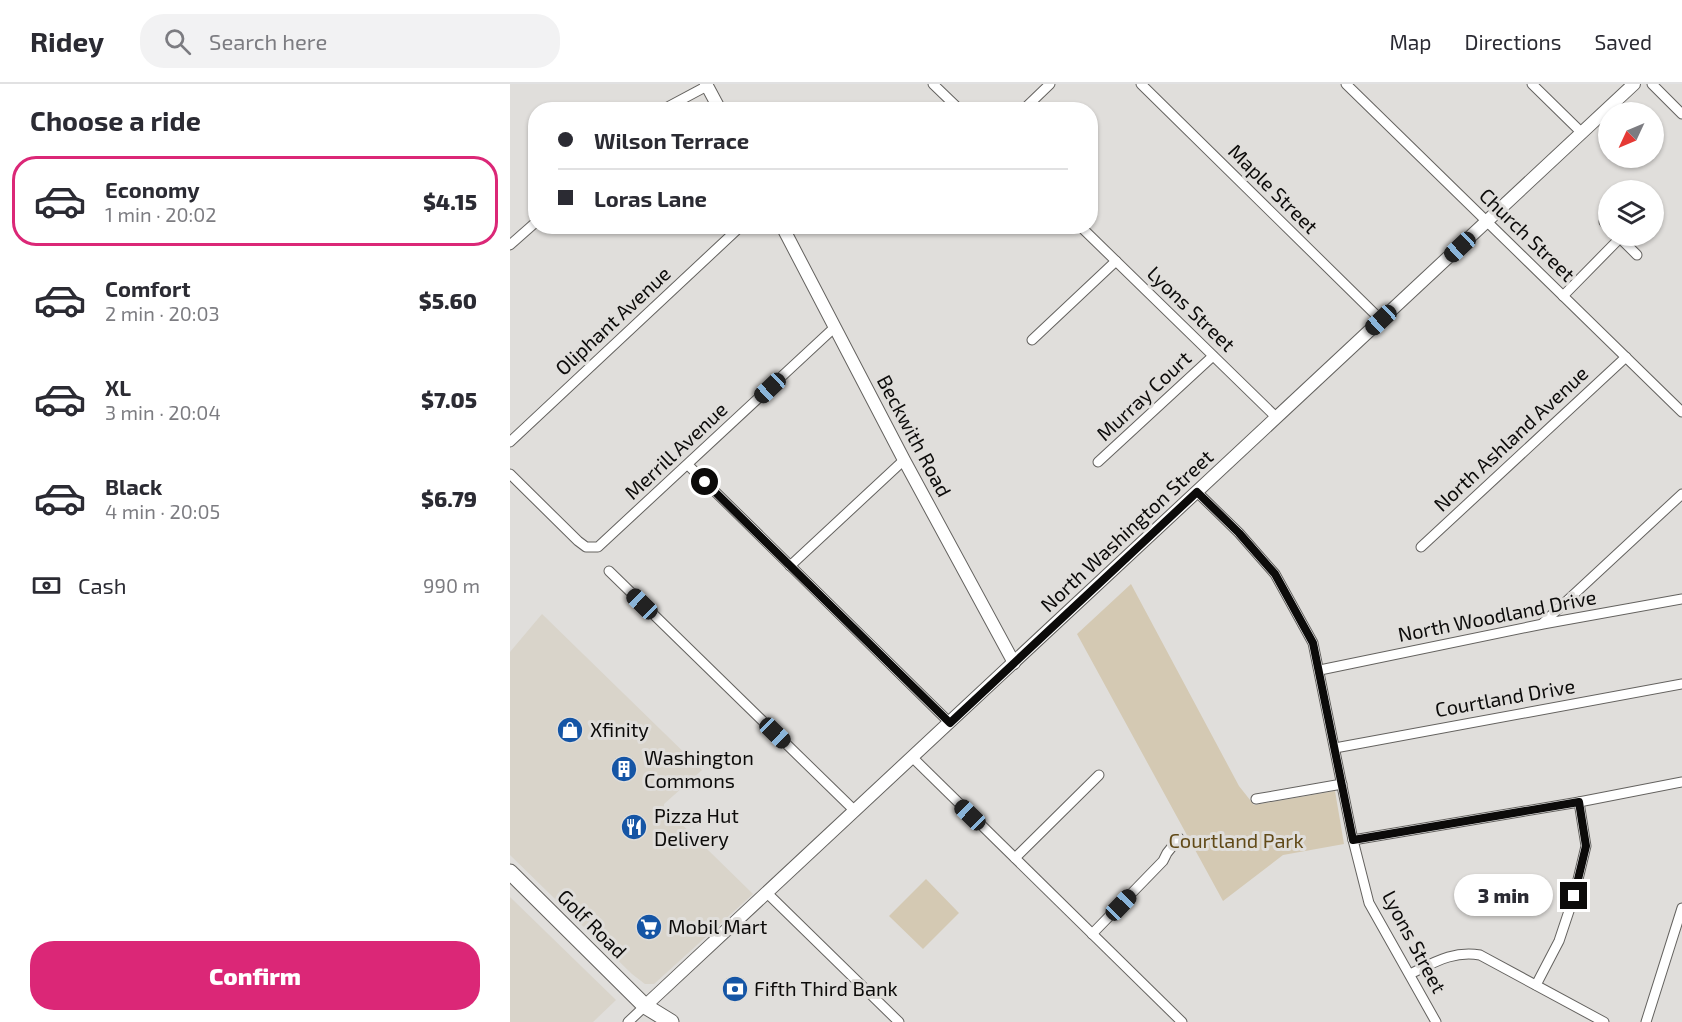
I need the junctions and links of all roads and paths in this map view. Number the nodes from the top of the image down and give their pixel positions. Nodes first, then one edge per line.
1 (933, 84) edge
2 (1050, 84) edge
3 (1141, 84) edge
4 (1346, 84) edge
5 (1532, 84) edge
6 (1634, 84) edge
7 (1652, 84) edge
8 (707, 85) edge
9 (676, 102) edge
10 (716, 102) edge
11 (952, 102) edge
12 (1031, 102) edge
13 (1682, 114) edge
14 (1582, 133) junction
15 (1487, 221) junction
16 (528, 229) edge
17 (732, 234) edge
18 (786, 234) edge
19 (1088, 234) edge
20 (510, 245) edge
21 (1610, 246) edge
22 (1628, 246) edge
23 (1637, 255) dead end
24 (1116, 261) junction
25 (1563, 296) junction
26 (1381, 320) junction
27 (835, 327) junction
28 (1032, 340) dead end
29 (1214, 356) junction
30 (1626, 357) junction
31 (1682, 412) edge
32 (1277, 418) junction
33 (510, 442) edge
34 (904, 460) junction
35 (1098, 462) dead end
36 (688, 465) junction
37 (510, 474) edge
38 (1197, 492) junction
39 (1682, 494) edge
40 (1421, 547) dead end
41 (790, 566) junction
42 (609, 572) dead end
43 (1682, 599) edge
44 (1543, 624) junction
45 (1014, 663) junction
46 (1320, 670) junction
47 (1682, 684) edge
48 (950, 723) junction
49 (1335, 748) junction
50 (912, 757) junction
51 (1099, 776) dead end
52 (1682, 782) edge
53 (1342, 784) junction
54 (1256, 799) dead end
55 (1579, 802) junction
56 (855, 811) junction
57 (1179, 838) dead end
58 (1353, 840) junction
59 (1015, 858) junction
60 (510, 872) edge
61 (767, 893) junction
62 (1682, 908) edge
63 (1092, 934) junction
64 (1410, 974) junction
65 (1536, 985) junction
66 (645, 1006) junction
67 (628, 1022) edge
68 (654, 1022) edge
69 (671, 1022) edge
70 (899, 1022) edge
71 (1182, 1022) edge
72 (1436, 1022) edge
73 (1604, 1022) edge
74 (1646, 1022) edge

1 - 11 street
2 - 12 street
3 - 26 street, Maple Street
4 - 15 street, Church Street
5 - 14 street
6 - 14 street, North Washington Street
7 - 13 street
8 - 9 street
8 - 10 street
14 - 15 street, North Washington Street
15 - 25 street, Church Street
15 - 26 street, North Washington Street
16 - 20 street
17 - 33 street, Oliphant Avenue
18 - 27 street, Beckwith Road
19 - 24 street, Lyons Street
21 - 25 street
22 - 23 street
24 - 28 street
24 - 29 street, Lyons Street
25 - 30 street, Church Street
26 - 32 street, North Washington Street
27 - 34 street, Beckwith Road
27 - 36 street, Merrill Avenue
29 - 32 street, Lyons Street
29 - 35 street, Murray Court
30 - 31 street, Church Street
30 - 40 street, North Ashland Avenue
32 - 38 street, North Washington Street
34 - 41 street
34 - 45 street, Beckwith Road
36 - 37 street, Merrill Avenue
36 - 41 street
38 - 45 street, North Washington Street
38 - 46 street, Lyons Street
39 - 44 street
41 - 48 street
42 - 56 street
43 - 44 street, North Woodland Drive
44 - 46 street, North Woodland Drive
45 - 48 street, North Washington Street
46 - 49 street, Lyons Street
47 - 49 street, Courtland Drive
48 - 50 street, North Washington Street
49 - 53 street, Lyons Street
50 - 56 street, North Washington Street
50 - 59 street
51 - 59 street
52 - 55 street
53 - 54 street
53 - 58 street, Lyons Street
55 - 58 street
55 - 65 street
56 - 61 street, North Washington Street
57 - 63 street
58 - 64 street, Lyons Street
59 - 63 street
60 - 66 main road, Golf Road
61 - 66 street, North Washington Street
61 - 70 street
62 - 74 street
63 - 71 street
64 - 65 street
64 - 72 street, Lyons Street
65 - 73 street
66 - 67 street
66 - 68 main road
66 - 69 main road

